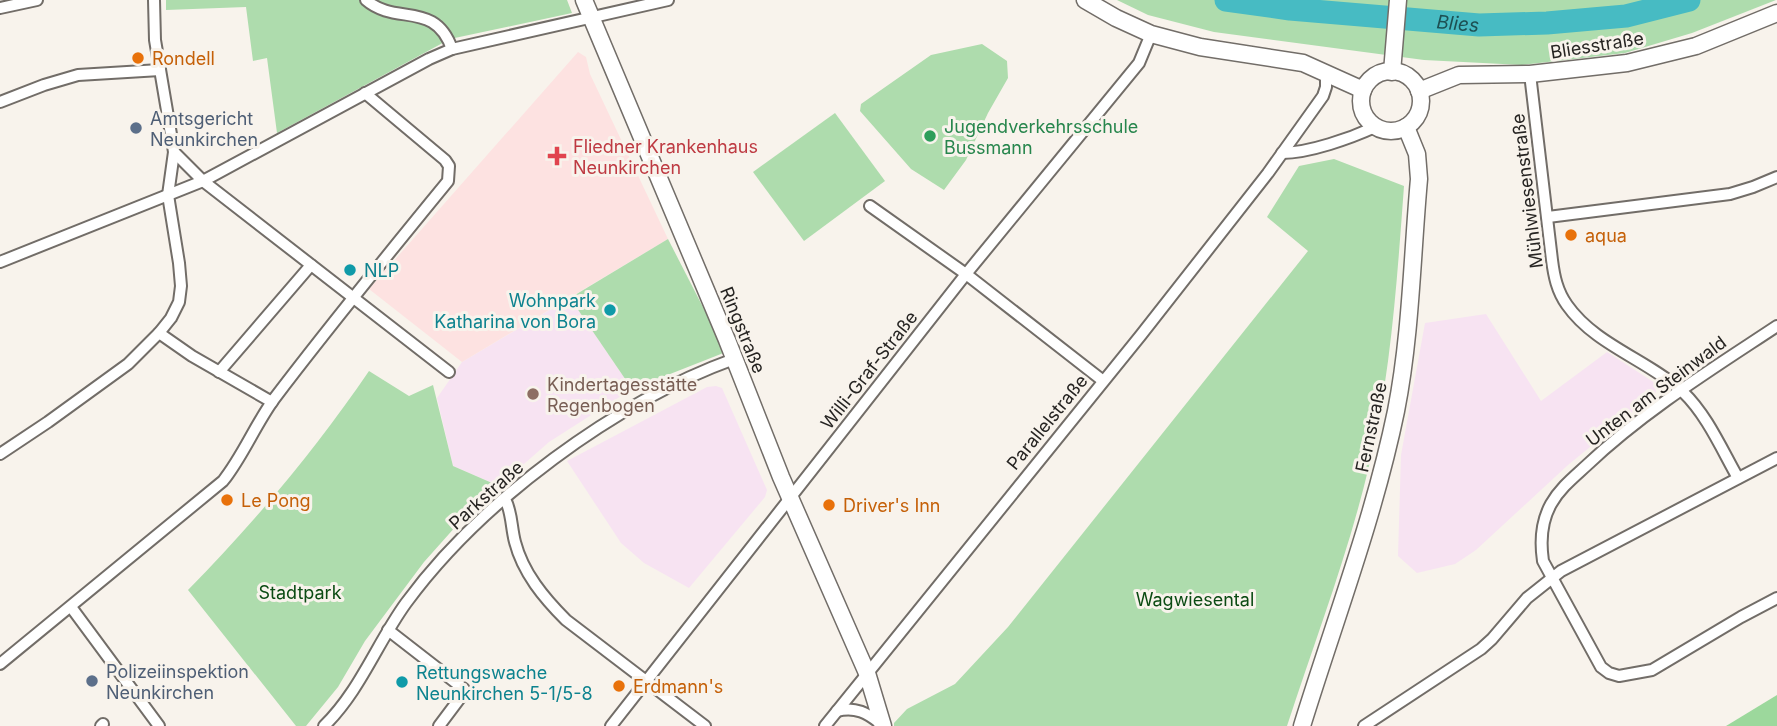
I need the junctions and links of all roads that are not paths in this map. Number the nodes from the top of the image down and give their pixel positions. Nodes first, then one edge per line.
1 (37, 0) edge
2 (155, 0) edge
3 (366, 0) edge
4 (584, 0) edge
5 (667, 0) edge
6 (1085, 0) edge
7 (1398, 0) edge
8 (0, 8) edge
9 (1777, 13) edge
10 (592, 18) junction
11 (1151, 34) junction
12 (452, 49) junction
13 (160, 70) junction
14 (1392, 72) junction
15 (1326, 74) junction
16 (1530, 74) junction
17 (1363, 90) junction
18 (1419, 91) junction
19 (365, 93) junction
20 (0, 102) edge
21 (1375, 127) junction
22 (1406, 127) junction
23 (174, 152) junction
24 (1282, 153) junction
25 (1777, 177) edge
26 (203, 181) junction
27 (168, 195) junction
28 (870, 206) dead end
29 (1548, 217) junction
30 (0, 262) edge
31 (311, 265) junction
32 (966, 274) junction
33 (353, 297) junction
34 (1777, 327) edge
35 (159, 333) junction
36 (734, 359) junction
37 (219, 372) junction
38 (449, 372) dead end
39 (1102, 380) junction
40 (1681, 391) junction
41 (272, 402) junction
42 (1, 450) edge
43 (1777, 458) edge
44 (1738, 478) junction
45 (790, 498) junction
46 (505, 499) junction
47 (1552, 577) junction
48 (1777, 598) edge
49 (71, 607) junction
50 (387, 630) junction
51 (0, 664) edge
52 (867, 673) junction
53 (647, 682) junction
54 (837, 710) junction
55 (159, 726) edge
56 (324, 726) edge
57 (439, 726) edge
58 (611, 726) edge
59 (705, 726) edge
60 (825, 726) edge
61 (883, 726) edge
62 (1302, 726) edge
63 (1364, 726) edge

1 - 8 street
2 - 13 street
3 - 12 street
4 - 10 main road, Ringstraße
5 - 10 street
6 - 11 main road
7 - 14 main road
9 - 16 main road, Bliesstraße
10 - 12 street
10 - 36 main road, Ringstraße
11 - 15 main road
11 - 32 street, Willi-Graf-Straße
12 - 19 street
13 - 20 street
13 - 23 street
14 - 17 main road
14 - 18 main road
15 - 17 main road
15 - 24 street, Parallelstraße
16 - 18 main road, Bliesstraße
16 - 29 street, Mühlwiesenstraße
17 - 21 main road
18 - 22 main road
19 - 26 street
19 - 33 street
21 - 22 main road
21 - 24 street
22 - 62 main road, Fernstraße
23 - 26 street
23 - 27 street
24 - 39 street, Parallelstraße
25 - 29 street
26 - 27 street
26 - 31 street
27 - 30 street
27 - 35 street
28 - 32 street
29 - 40 street, Mühlwiesenstraße
31 - 33 street
31 - 37 street
32 - 39 street
32 - 45 street, Willi-Graf-Straße
33 - 38 street
33 - 41 street
34 - 40 street, Unten am Steinwald
35 - 37 street
35 - 42 street
36 - 45 main road, Ringstraße
36 - 46 street, Parkstraße
37 - 41 street
39 - 52 street, Parallelstraße
40 - 44 street, Mühlwiesenstraße
40 - 47 street, Unten am Steinwald
41 - 49 street
43 - 44 street
44 - 47 street
45 - 52 main road, Ringstraße
45 - 53 street, Willi-Graf-Straße
46 - 50 street, Parkstraße
46 - 53 street
47 - 48 street, Unten am Steinwald
47 - 63 street
49 - 51 street
49 - 55 street
50 - 56 street, Parkstraße
50 - 57 street
52 - 54 street, Parallelstraße
52 - 61 main road, Ringstraße
53 - 58 street, Willi-Graf-Straße
53 - 59 street
54 - 60 street, Parallelstraße
54 - 61 street

